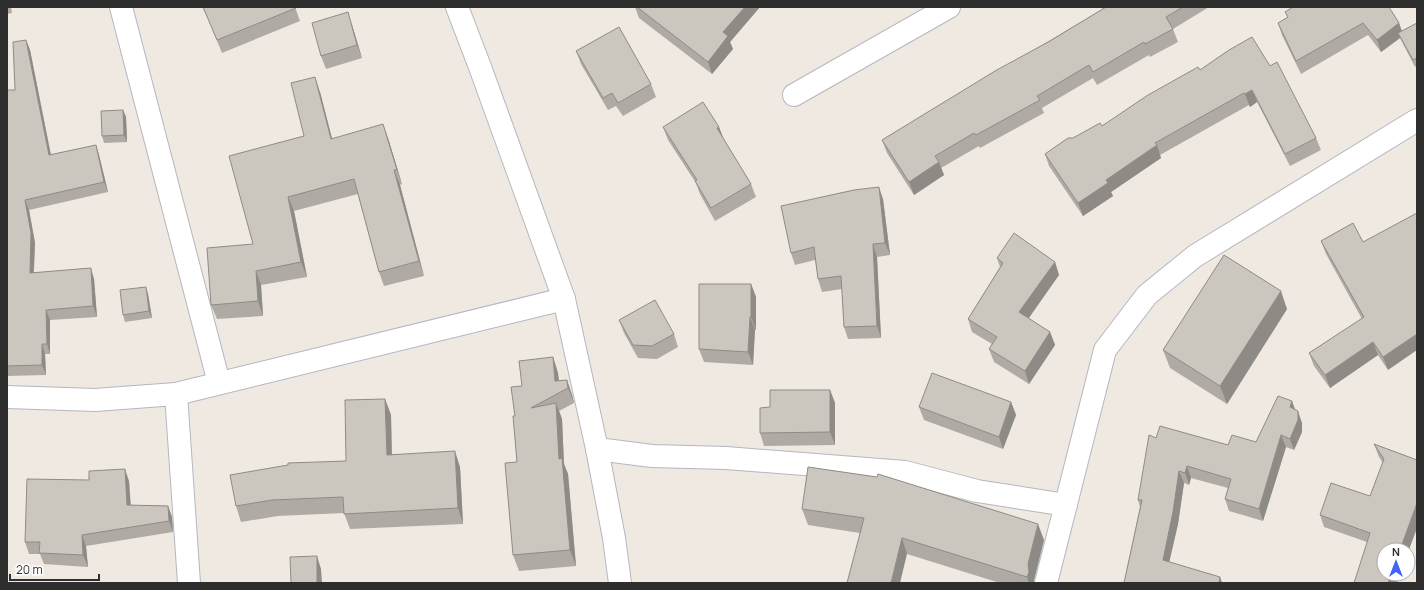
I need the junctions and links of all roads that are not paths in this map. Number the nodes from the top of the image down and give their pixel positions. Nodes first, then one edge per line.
1 (121, 7) edge
2 (457, 7) edge
3 (949, 7) edge
4 (794, 95) dead end
5 (1417, 120) edge
6 (564, 299) junction
7 (220, 383) junction
8 (176, 394) junction
9 (7, 397) edge
10 (597, 448) junction
11 (1066, 505) junction
12 (189, 583) edge
13 (620, 583) edge
14 (1046, 583) edge

1 - 7 street
2 - 6 street
3 - 4 street
5 - 11 street
6 - 7 street
6 - 10 street
7 - 8 street
8 - 9 street
8 - 12 street
10 - 11 street
10 - 13 street
11 - 14 street

